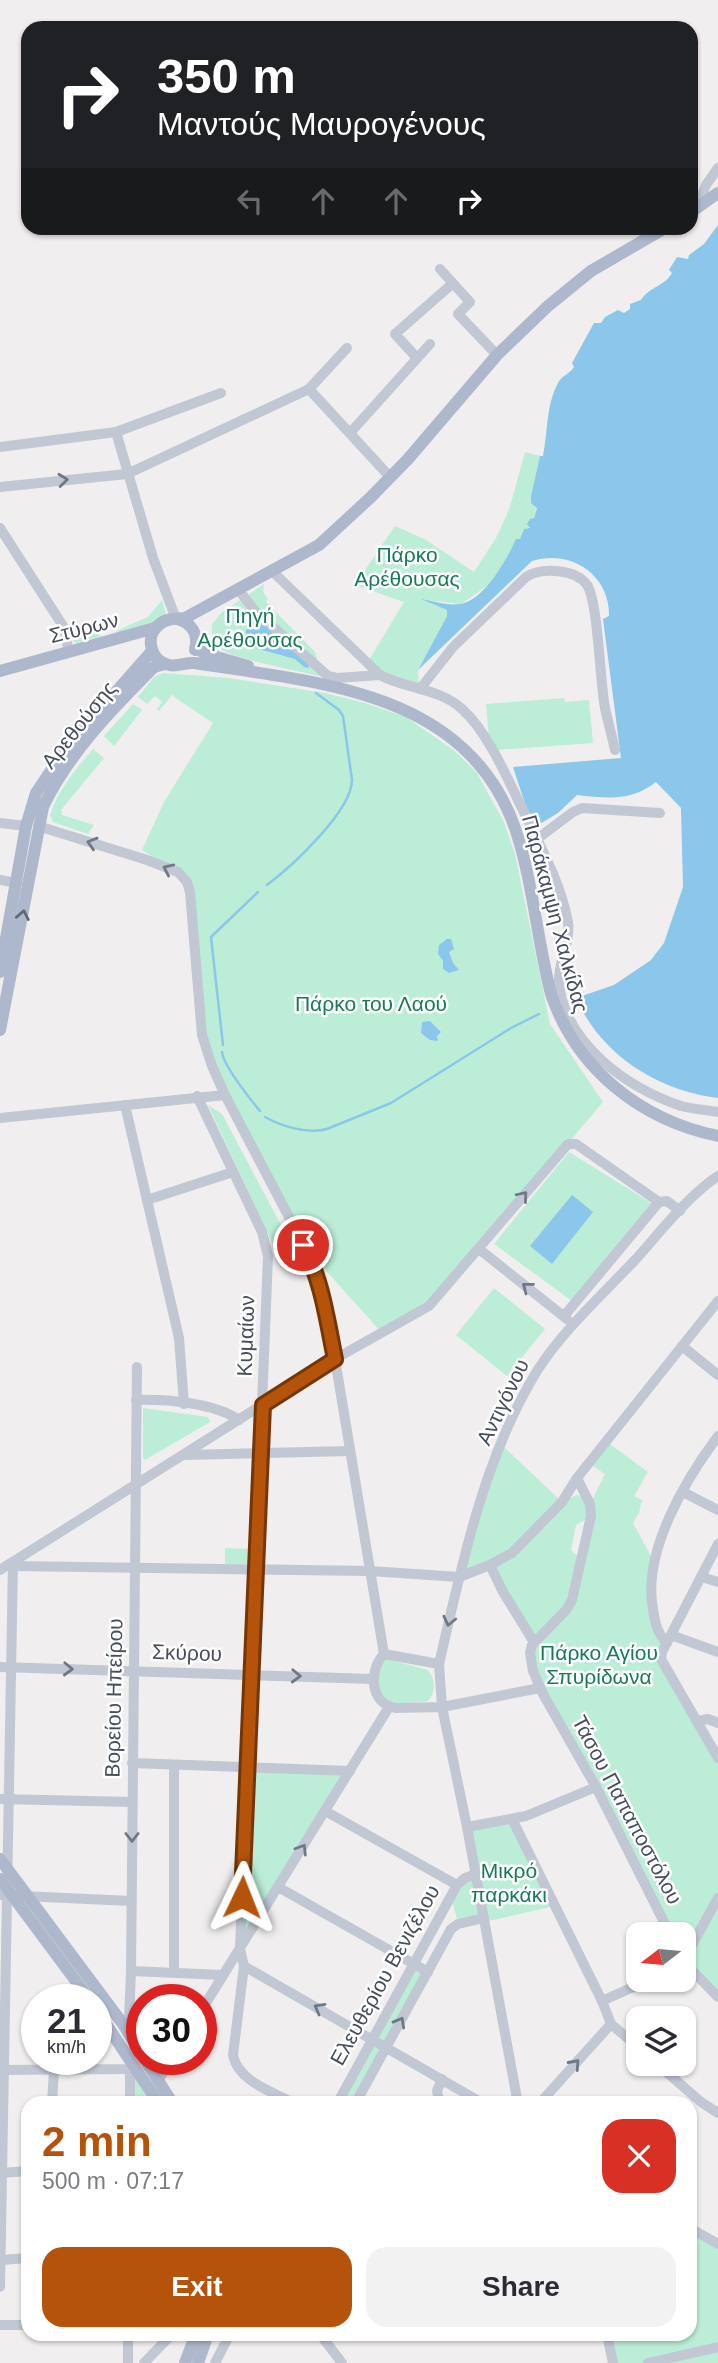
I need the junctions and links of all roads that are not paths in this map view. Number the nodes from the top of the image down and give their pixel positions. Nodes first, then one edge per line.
1 (718, 168) edge
2 (718, 193) edge
3 (698, 202) edge
4 (698, 207) edge
5 (653, 235) edge
6 (440, 269) dead end
7 (452, 284) junction
8 (430, 344) dead end
9 (346, 348) dead end
10 (497, 355) junction
11 (417, 358) junction
12 (309, 389) junction
13 (221, 393) dead end
14 (116, 432) junction
15 (350, 433) junction
16 (0, 447) edge
17 (127, 474) junction
18 (390, 477) junction
19 (0, 486) edge
20 (0, 528) edge
21 (272, 571) junction
22 (236, 590) junction
23 (176, 619) junction
24 (155, 628) junction
25 (196, 639) junction
26 (151, 648) junction
27 (66, 651) junction
28 (165, 664) junction
29 (183, 664) junction
30 (22, 665) junction
31 (0, 671) edge
32 (380, 675) junction
33 (279, 676) junction
34 (420, 689) junction
35 (615, 751) dead end
36 (660, 813) dead end
37 (0, 823) edge
38 (32, 826) junction
39 (537, 839) junction
40 (0, 880) edge
41 (17, 883) junction
42 (0, 972) edge
43 (0, 1030) edge
44 (225, 1095) junction
45 (197, 1096) junction
46 (125, 1105) junction
47 (718, 1112) edge
48 (0, 1118) edge
49 (718, 1136) edge
50 (233, 1172) junction
51 (718, 1176) edge
52 (147, 1200) junction
53 (659, 1202) junction
54 (680, 1211) junction
55 (479, 1248) junction
56 (718, 1301) edge
57 (564, 1316) junction
58 (575, 1325) junction
59 (682, 1346) junction
60 (335, 1359) junction
61 (137, 1367) dead end
62 (718, 1375) edge
63 (136, 1400) junction
64 (184, 1404) junction
65 (263, 1405) junction
66 (239, 1420) junction
67 (718, 1436) edge
68 (350, 1451) junction
69 (260, 1453) junction
70 (184, 1455) junction
71 (577, 1478) junction
72 (135, 1486) junction
73 (683, 1492) junction
74 (718, 1510) edge
75 (718, 1544) edge
76 (13, 1564) junction
77 (490, 1565) junction
78 (134, 1568) junction
79 (0, 1570) edge
80 (254, 1570) junction
81 (370, 1572) junction
82 (459, 1577) junction
83 (702, 1577) junction
84 (718, 1582) edge
85 (669, 1639) junction
86 (534, 1642) junction
87 (718, 1652) edge
88 (384, 1654) junction
89 (439, 1664) junction
90 (6, 1667) edge
91 (133, 1671) junction
92 (250, 1675) junction
93 (373, 1679) junction
94 (540, 1688) junction
95 (389, 1707) junction
96 (442, 1707) junction
97 (697, 1721) junction
98 (718, 1723) edge
99 (718, 1758) edge
100 (132, 1763) junction
101 (174, 1765) junction
102 (247, 1767) junction
103 (350, 1771) junction
104 (596, 1787) junction
105 (5, 1799) edge
106 (132, 1802) junction
107 (325, 1811) junction
108 (512, 1819) junction
109 (467, 1827) junction
110 (0, 1859) edge
111 (476, 1874) junction
112 (457, 1885) junction
113 (278, 1887) junction
114 (9, 1889) edge
115 (718, 1898) edge
116 (131, 1901) junction
117 (484, 1918) junction
118 (664, 1922) edge
119 (696, 1938) edge
120 (240, 1949) junction
121 (413, 1964) junction
122 (244, 1966) junction
123 (131, 1971) junction
124 (428, 1972) junction
125 (174, 1973) junction
126 (696, 1974) edge
127 (223, 1975) junction
128 (78, 1984) edge
129 (3, 1985) edge
130 (217, 1985) edge
131 (626, 1990) edge
132 (718, 1997) edge
133 (602, 2001) junction
134 (611, 2024) junction
135 (124, 2027) junction
136 (112, 2029) edge
137 (126, 2032) edge
138 (626, 2037) edge
139 (372, 2038) junction
140 (386, 2046) junction
141 (126, 2047) edge
142 (2, 2070) edge
143 (21, 2070) edge
144 (54, 2075) edge
145 (136, 2075) edge
146 (144, 2075) edge
147 (152, 2075) edge
148 (162, 2075) edge
149 (671, 2076) edge
150 (442, 2079) junction
151 (158, 2081) junction
152 (52, 2096) edge
153 (132, 2096) edge
154 (155, 2096) edge
155 (168, 2096) edge
156 (280, 2096) edge
157 (341, 2096) edge
158 (359, 2096) edge
159 (438, 2096) edge
160 (471, 2096) edge
161 (517, 2096) edge
162 (546, 2096) edge
163 (694, 2096) edge
164 (697, 2099) edge
165 (718, 2113) edge
166 (21, 2172) edge
167 (1, 2173) edge
168 (697, 2232) edge
169 (718, 2244) edge
170 (21, 2258) edge
171 (0, 2260) edge
172 (0, 2287) edge
173 (0, 2325) edge
174 (21, 2325) edge
175 (128, 2341) edge
176 (165, 2341) edge
177 (194, 2341) edge
178 (206, 2341) edge
179 (226, 2341) edge
180 (325, 2341) edge
181 (608, 2341) edge
182 (718, 2347) edge
183 (667, 2361) edge
184 (128, 2363) edge
185 (144, 2363) edge
186 (186, 2363) edge
187 (198, 2363) edge
188 (215, 2363) edge
189 (342, 2363) edge
190 (613, 2363) edge
191 (648, 2363) edge

1 - 3 street
2 - 4 main road
5 - 10 main road
6 - 7 street
7 - 10 street
7 - 11 street
8 - 11 street
9 - 12 street
10 - 18 main road
11 - 15 street
12 - 15 street
12 - 17 street
13 - 14 street
14 - 16 street
14 - 17 street
15 - 18 street
19 -> 17 street
17 - 23 street
18 - 21 main road
20 - 27 street
21 - 22 main road
21 - 32 street
22 - 23 main road
22 - 25 main road
22 - 32 street
23 - 24 main road
23 - 25 main road
24 - 26 main road
24 - 27 main road, Στύρων
25 - 29 main road
25 - 33 main road, Παράκαμψη Χαλκίδας
26 - 28 main road
26 - 30 main road, Στύρων
26 - 38 main road, Αρεθούσης
27 - 30 main road, Στύρων
28 - 29 main road
28 - 38 main road, Αρεθούσης
29 - 33 main road, Παράκαμψη Χαλκίδας
30 - 31 main road, Στύρων
32 - 34 street
33 - 49 main road, Παράκαμψη Χαλκίδας
34 - 35 street
34 - 39 street
36 - 39 street
37 - 38 street
38 - 41 main road, Αρεθούσης
43 -> 38 main road, Αρεθούσης
44 -> 38 street
39 - 47 street
40 - 41 street
41 - 42 main road, Αρεθούσης
44 - 45 street
44 - 60 street
45 - 46 street
45 - 50 street, Κυμαίων
46 - 48 street
46 - 52 street
50 - 52 street
50 - 65 street, Κυμαίων
51 - 54 street, Αντιγόνου
52 - 64 street
53 - 54 street
55 -> 53 street
53 - 57 street
54 - 58 street, Αντιγόνου
57 -> 55 street
55 - 60 street
56 - 59 street
57 - 58 street
58 - 82 street, Αντιγόνου
59 - 62 street
59 - 71 street
60 - 65 street
60 - 68 street
61 - 63 street, Βορείου Ηπείρου
63 - 64 street
63 - 72 street, Βορείου Ηπείρου
64 - 66 street
65 - 66 street
65 - 69 street, Κυμαίων
66 - 70 street
67 - 73 street
68 - 69 street
68 - 81 street
69 - 70 street
69 - 80 street, Κυμαίων
70 - 72 street
71 - 77 street
71 - 86 street
72 - 76 street
72 - 78 street, Βορείου Ηπείρου
73 - 74 street
73 - 85 street
75 - 83 street
76 - 78 street
76 - 79 street
76 - 90 street
77 - 82 street
77 - 86 street
78 - 80 street
78 - 91 street, Βορείου Ηπείρου
80 - 81 street
80 - 92 street, Κυμαίων
81 - 82 street
81 - 88 street
82 -> 89 street, Αντιγόνου
83 - 84 street
83 - 85 street
85 - 87 street
85 - 97 street
86 - 94 street, Τάσου Παπαποστόλου
88 - 89 street
88 - 93 street
89 - 96 street, Αντιγόνου
90 -> 91 street, Σκύρου
90 - 105 street
91 - 92 street, Σκύρου
91 - 100 street, Βορείου Ηπείρου
92 -> 93 street, Σκύρου
92 - 102 street, Κυμαίων
93 - 95 street
94 - 96 street
94 - 104 street, Τάσου Παπαποστόλου
95 - 96 street
95 - 103 street
96 - 109 street, Αντιγόνου
97 - 98 street
97 - 99 street
100 - 101 street
100 - 106 street, Βορείου Ηπείρου
101 - 102 street
101 - 125 street
102 - 103 street
102 - 120 street, Κυμαίων
103 - 107 street
104 - 108 street
104 - 118 street, Τάσου Παπαποστόλου
105 - 106 street
105 - 114 street
106 -> 116 street, Βορείου Ηπείρου
107 - 112 street
113 -> 107 street
108 - 109 street
108 - 133 street
109 - 111 street, Αντιγόνου
110 - 114 main road
111 - 112 street, Ελευθερίου Βενιζέλου
111 - 117 street, Αντιγόνου
112 - 121 street, Ελευθερίου Βενιζέλου
113 - 120 street
113 - 121 street
114 - 116 street
114 - 128 main road
114 - 129 street
114 - 135 main road
115 - 119 street
116 - 123 street, Βορείου Ηπείρου
117 - 124 street
117 - 161 street, Αντιγόνου
120 - 122 street, Κυμαίων
120 - 127 street
121 - 124 street
121 - 139 street, Ελευθερίου Βενιζέλου
139 -> 122 street
122 - 156 street, Κυμαίων
123 - 125 street
123 - 135 street, Βορείου Ηπείρου
140 -> 124 street
125 - 127 street
126 - 132 street
127 - 130 street
129 - 142 street
131 - 133 street
133 - 134 street
134 - 138 street
162 -> 134 street
135 - 137 main road
136 - 141 main road
139 - 140 street
139 - 157 street, Ελευθερίου Βενιζέλου
140 - 150 street
140 - 158 street
142 - 143 street
142 - 167 street
144 - 152 street
145 - 153 street
146 - 154 main road
147 - 151 main road
148 - 151 street
149 - 163 street
150 - 159 street
150 - 160 street
151 - 155 main road
164 - 165 street
166 - 167 street
167 - 171 street
168 - 169 street
170 - 171 street
171 - 172 street
173 - 174 street
175 - 184 street
176 - 185 street
177 - 186 main road
178 - 187 main road
179 - 188 street
180 - 189 street
181 - 190 street
182 - 183 street
183 - 191 street

